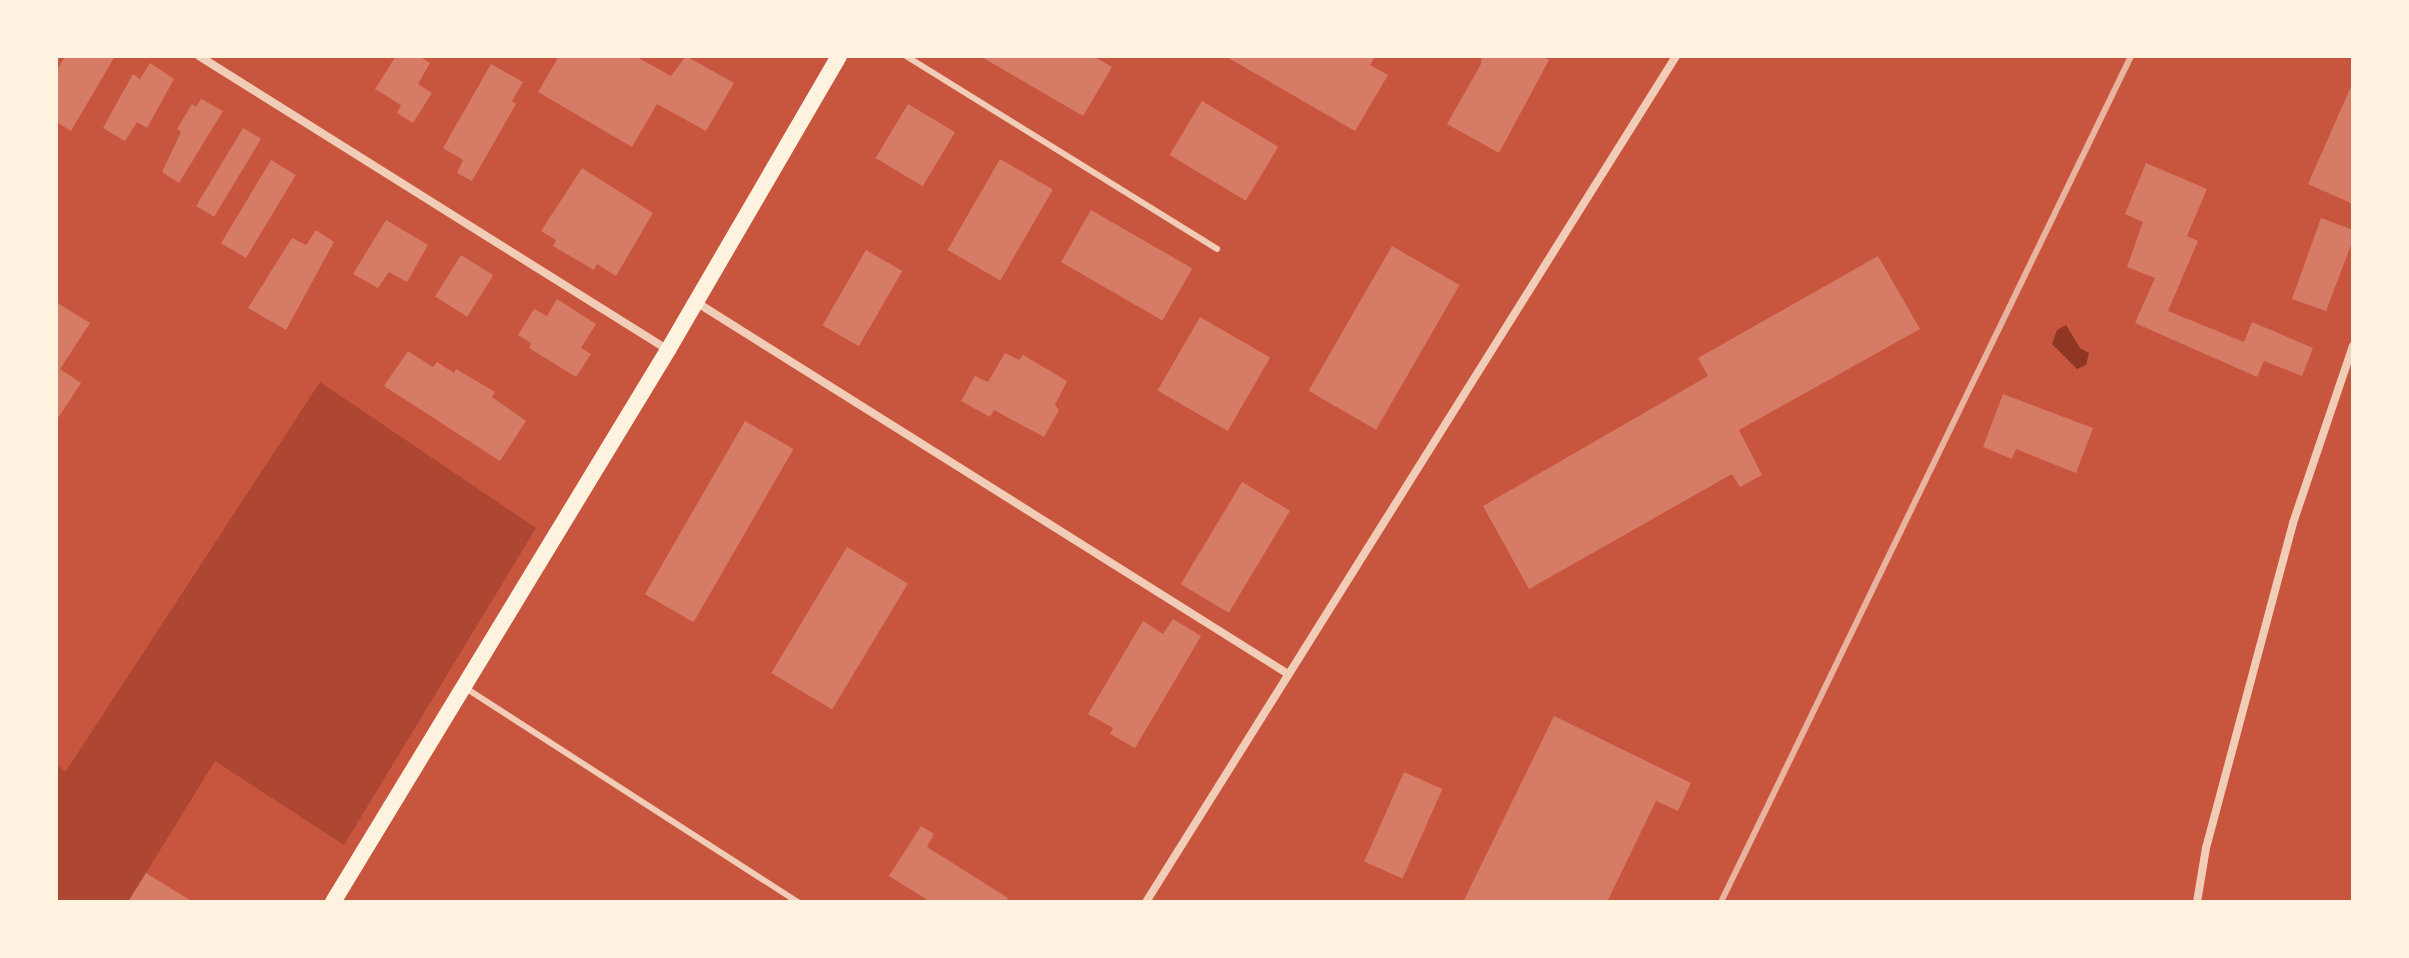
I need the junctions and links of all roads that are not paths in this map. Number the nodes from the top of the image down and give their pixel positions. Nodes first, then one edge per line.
1 (199, 56) edge
2 (839, 56) edge
3 (906, 56) edge
4 (1676, 56) edge
5 (1217, 249) dead end
6 (696, 302) junction
7 (2353, 346) edge
8 (668, 350) junction
9 (1288, 674) junction
10 (464, 687) junction
11 (333, 902) edge
12 (798, 902) edge
13 (1146, 902) edge
14 (2197, 902) edge

1 - 8 street
2 - 6 main road
3 - 5 lane
4 - 9 street
6 - 8 main road
6 - 9 street
7 - 14 street
8 - 10 main road
9 - 13 street
10 - 11 main road
10 - 12 lane

